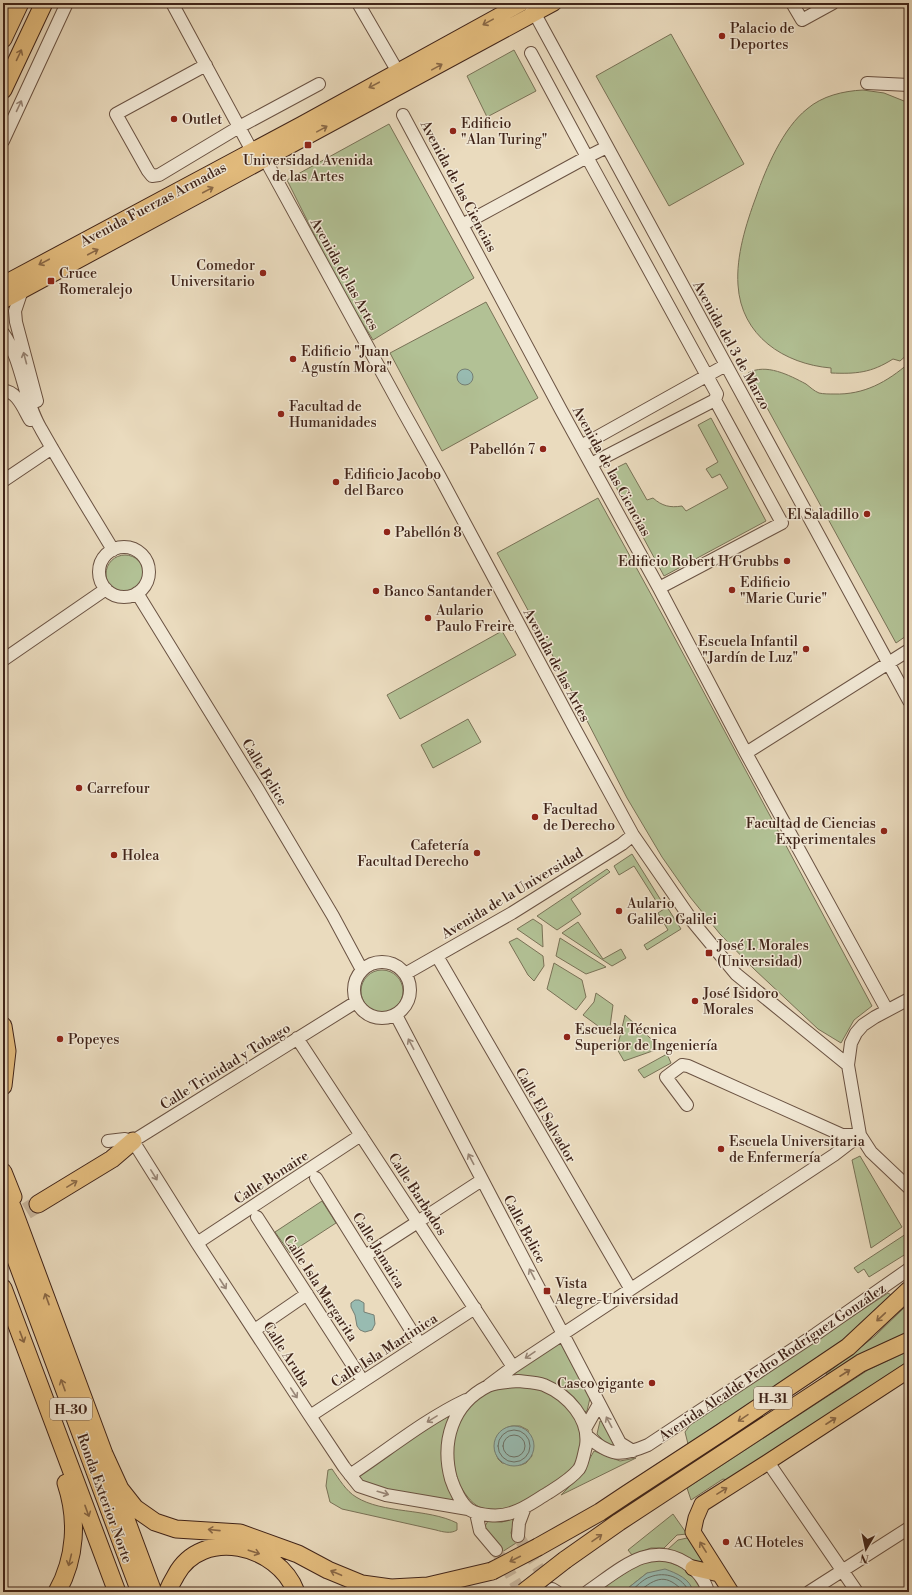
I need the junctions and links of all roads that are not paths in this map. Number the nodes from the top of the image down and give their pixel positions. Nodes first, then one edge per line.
1 (20, 3) edge
2 (44, 3) edge
3 (67, 3) edge
4 (172, 3) edge
5 (358, 3) edge
6 (522, 3) edge
7 (554, 3) edge
8 (792, 3) edge
9 (833, 3) edge
10 (532, 8) edge
11 (3, 40) edge
12 (531, 53) dead end
13 (206, 65) junction
14 (401, 78) junction
15 (867, 82) dead end
16 (319, 84) dead end
17 (909, 85) edge
18 (3, 90) edge
19 (403, 115) dead end
20 (302, 124) junction
21 (239, 127) junction
22 (3, 141) edge
23 (607, 147) junction
24 (252, 151) junction
25 (587, 158) junction
26 (265, 160) junction
27 (462, 225) junction
28 (3, 284) edge
29 (22, 290) junction
30 (3, 301) edge
31 (3, 333) edge
32 (726, 365) junction
33 (707, 375) junction
34 (3, 391) edge
35 (715, 400) junction
36 (43, 433) junction
37 (581, 446) junction
38 (52, 448) junction
39 (591, 464) junction
40 (3, 481) edge
41 (113, 550) junction
42 (659, 588) junction
43 (106, 589) junction
44 (137, 593) junction
45 (909, 650) edge
46 (3, 660) edge
47 (888, 663) junction
48 (909, 701) edge
49 (746, 753) junction
50 (633, 835) junction
51 (437, 956) junction
52 (362, 970) junction
53 (405, 974) junction
54 (909, 999) edge
55 (356, 1002) junction
56 (887, 1010) junction
57 (396, 1015) junction
58 (3, 1026) edge
59 (297, 1038) junction
60 (848, 1065) junction
61 (3, 1086) edge
62 (687, 1105) dead end
63 (361, 1136) junction
64 (860, 1136) junction
65 (108, 1141) dead end
66 (133, 1141) junction
67 (3, 1172) edge
68 (316, 1178) dead end
69 (482, 1180) junction
70 (3, 1188) edge
71 (909, 1188) edge
72 (38, 1204) tunnel mouth
73 (13, 1209) junction
74 (257, 1217) dead end
75 (416, 1223) junction
76 (3, 1225) edge
77 (197, 1243) junction
78 (365, 1256) junction
79 (909, 1269) edge
80 (3, 1288) edge
81 (630, 1288) junction
82 (909, 1290) edge
83 (307, 1294) junction
84 (475, 1308) junction
85 (259, 1327) dead end
86 (563, 1334) junction
87 (416, 1338) dead end
88 (909, 1341) edge
89 (513, 1367) junction
90 (909, 1370) edge
91 (36, 1373) junction
92 (359, 1374) dead end
93 (489, 1385) junction
94 (466, 1400) junction
95 (599, 1404) junction
96 (310, 1416) junction
97 (586, 1431) junction
98 (633, 1451) junction
99 (104, 1454) junction
100 (768, 1462) junction
101 (350, 1475) junction
102 (525, 1508) junction
103 (472, 1511) junction
104 (909, 1528) edge
105 (518, 1536) tunnel mouth
106 (496, 1550) tunnel mouth
107 (693, 1568) junction
108 (842, 1571) junction
109 (719, 1574) junction
110 (470, 1579) junction
111 (58, 1592) edge
112 (117, 1592) edge
113 (140, 1592) edge
114 (153, 1592) edge
115 (168, 1592) edge
116 (296, 1592) edge
117 (454, 1592) edge
118 (524, 1592) edge
119 (587, 1592) edge
120 (708, 1592) edge
121 (731, 1592) edge
122 (809, 1592) edge
123 (857, 1592) edge

1 - 11 highway
18 -> 2 highway
22 -> 3 street
4 - 13 street
5 - 14 street
6 -> 14 main road, Avenida Fuerzas Armadas
7 - 10 main road, Avenida Fuerzas Armadas
8 - 9 street
14 -> 10 main road, Avenida Fuerzas Armadas
10 - 23 street, Avenida del 3 de Marzo
12 - 25 street
13 - 21 street
13 - 21 street
14 -> 20 main road, Avenida Fuerzas Armadas
26 -> 14 main road, Avenida Fuerzas Armadas
15 - 17 street
16 - 21 street
19 - 27 street, Avenida de las Ciencias
20 - 24 main road, Avenida Fuerzas Armadas
20 - 26 main road, Avenida Fuerzas Armadas
21 - 24 street
23 - 25 street
23 - 32 street, Avenida del 3 de Marzo
24 - 26 street, Avenida de las Artes
24 -> 28 main road, Avenida Fuerzas Armadas
25 - 27 street
25 - 33 street
29 -> 26 main road, Avenida Fuerzas Armadas
26 - 50 street, Avenida de las Artes
27 - 37 street, Avenida de las Ciencias
29 - 30 main road, Avenida Fuerzas Armadas
36 -> 29 street
31 - 36 street
32 - 33 street
32 - 47 street, Avenida del 3 de Marzo
33 - 35 street
33 - 37 street
34 - 36 street
35 - 39 street
35 - 42 street
36 - 38 street
37 - 39 street, Avenida de las Ciencias
38 - 40 street
38 - 41 street
39 - 42 street, Avenida de las Ciencias
41 - 43 street
41 - 44 street
42 - 49 street, Avenida de las Ciencias
43 - 44 street
43 - 46 street
44 - 52 street, Calle Belice
45 - 47 street
47 - 48 street, Avenida del 3 de Marzo
47 - 49 street
49 - 56 street, Avenida de las Ciencias
50 - 51 street, Avenida de la Universidad
50 - 60 street, Avenida de las Artes
51 - 53 street, Avenida de la Universidad
51 - 81 street, Calle El Salvador
52 - 53 street
52 - 55 street
53 - 57 street
54 - 56 street
55 - 57 street
55 - 59 street, Calle Trinidad y Tobago
56 - 60 street
69 -> 57 street, Calle Belice
58 - 61 highway
59 - 63 street, Calle Barbados
59 - 66 street, Calle Trinidad y Tobago
60 - 64 street
62 - 64 street
63 - 75 street, Calle Barbados
63 - 77 street, Calle Bonaire
64 - 71 street
64 - 81 street
65 - 66 street
72 -> 66 highway
66 -> 77 street, Calle Aruba
67 - 73 highway
68 - 78 street, Calle Jamaica
69 - 75 street
86 -> 69 street, Calle Belice
70 - 73 highway
99 -> 73 highway
74 - 83 street, Calle Isla Margarita
75 - 78 street
75 - 84 street, Calle Barbados
113 -> 76 highway, Ronda Exterior Norte / H-30
77 -> 96 street, Calle Aruba
78 - 87 street, Calle Jamaica
79 - 98 street, Avenida Alcalde Pedro Rodríguez González
80 -> 91 highway, Ronda Exterior Norte / H-30
81 - 86 street
82 -> 110 highway, H-31, bridge
83 - 85 street
83 - 92 street, Calle Isla Margarita
84 - 89 street, Calle Barbados
84 - 96 street, Calle Isla Martinica
86 -> 89 street
86 - 95 street, Calle Belice
118 -> 88 highway, H-31, bridge
89 - 93 street
100 -> 90 main road
91 -> 111 highway
91 -> 112 highway, Ronda Exterior Norte / H-30
93 - 94 street
93 - 97 street
94 -> 101 street
94 - 103 street
95 - 97 street
98 -> 95 street, Calle Belice
96 - 101 street, Calle Aruba
97 - 98 street
97 - 102 street
110 -> 99 highway
99 - 114 highway
100 - 108 street
109 -> 100 main road
101 -> 103 street, Calle Aruba
102 - 103 street
102 - 105 street
103 - 106 street
104 - 108 street
107 - 109 main road
107 - 119 street
107 - 120 street
108 - 122 street
108 - 123 street
109 - 121 main road
110 - 117 highway
115 -> 116 highway

